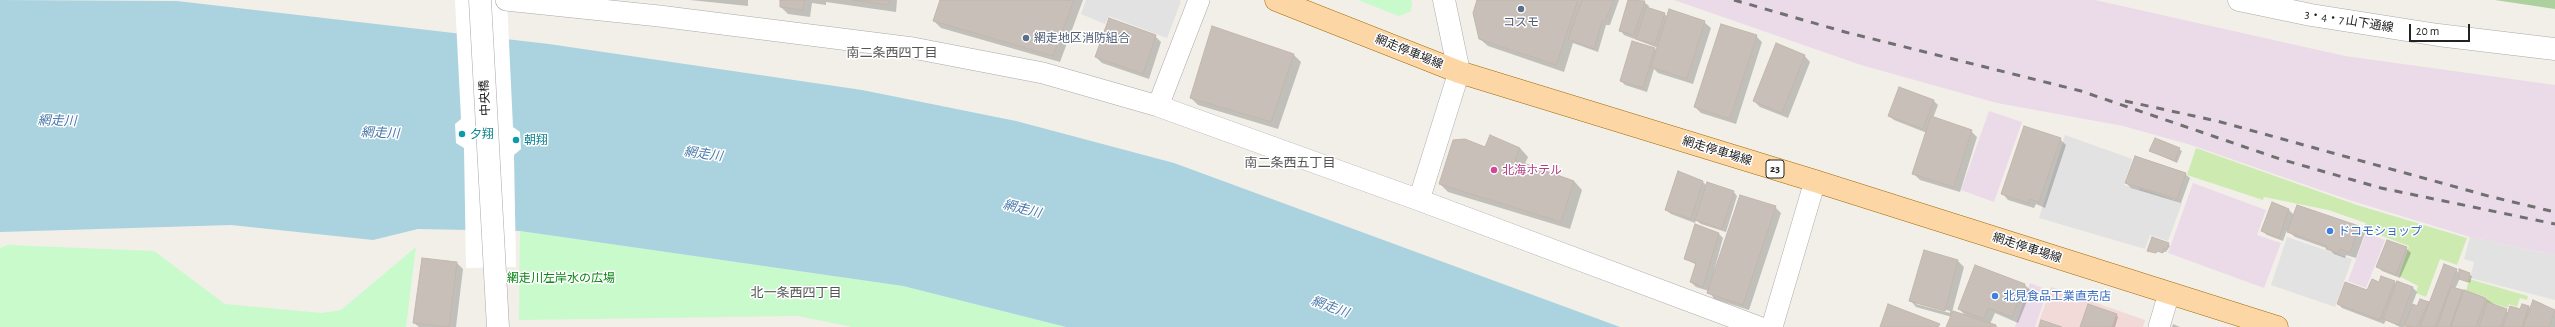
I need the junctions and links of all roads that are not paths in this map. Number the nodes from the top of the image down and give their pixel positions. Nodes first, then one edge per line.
1 (480, 0) edge
2 (506, 0) edge
3 (1199, 0) edge
4 (1276, 0) edge
5 (1444, 0) edge
6 (2239, 0) edge
7 (2555, 49) edge
8 (1459, 72) junction
9 (1158, 106) junction
10 (1814, 181) junction
11 (1419, 200) junction
12 (2169, 293) junction
13 (498, 327) edge
14 (1759, 327) edge
15 (1772, 327) edge
16 (2159, 327) edge
17 (2277, 327) edge

1 - 13 street, 中央橋
2 - 9 street
3 - 9 street
4 - 8 main road, 網走停車場線 / 23
5 - 8 street
6 - 7 street, 3・4・7 山下通線
8 - 10 main road, 網走停車場線 / 23
8 - 11 street
9 - 11 street
10 - 12 main road, 網走停車場線 / 23
10 - 15 street
11 - 14 street
12 - 16 street
12 - 17 main road, 網走停車場線 / 23

